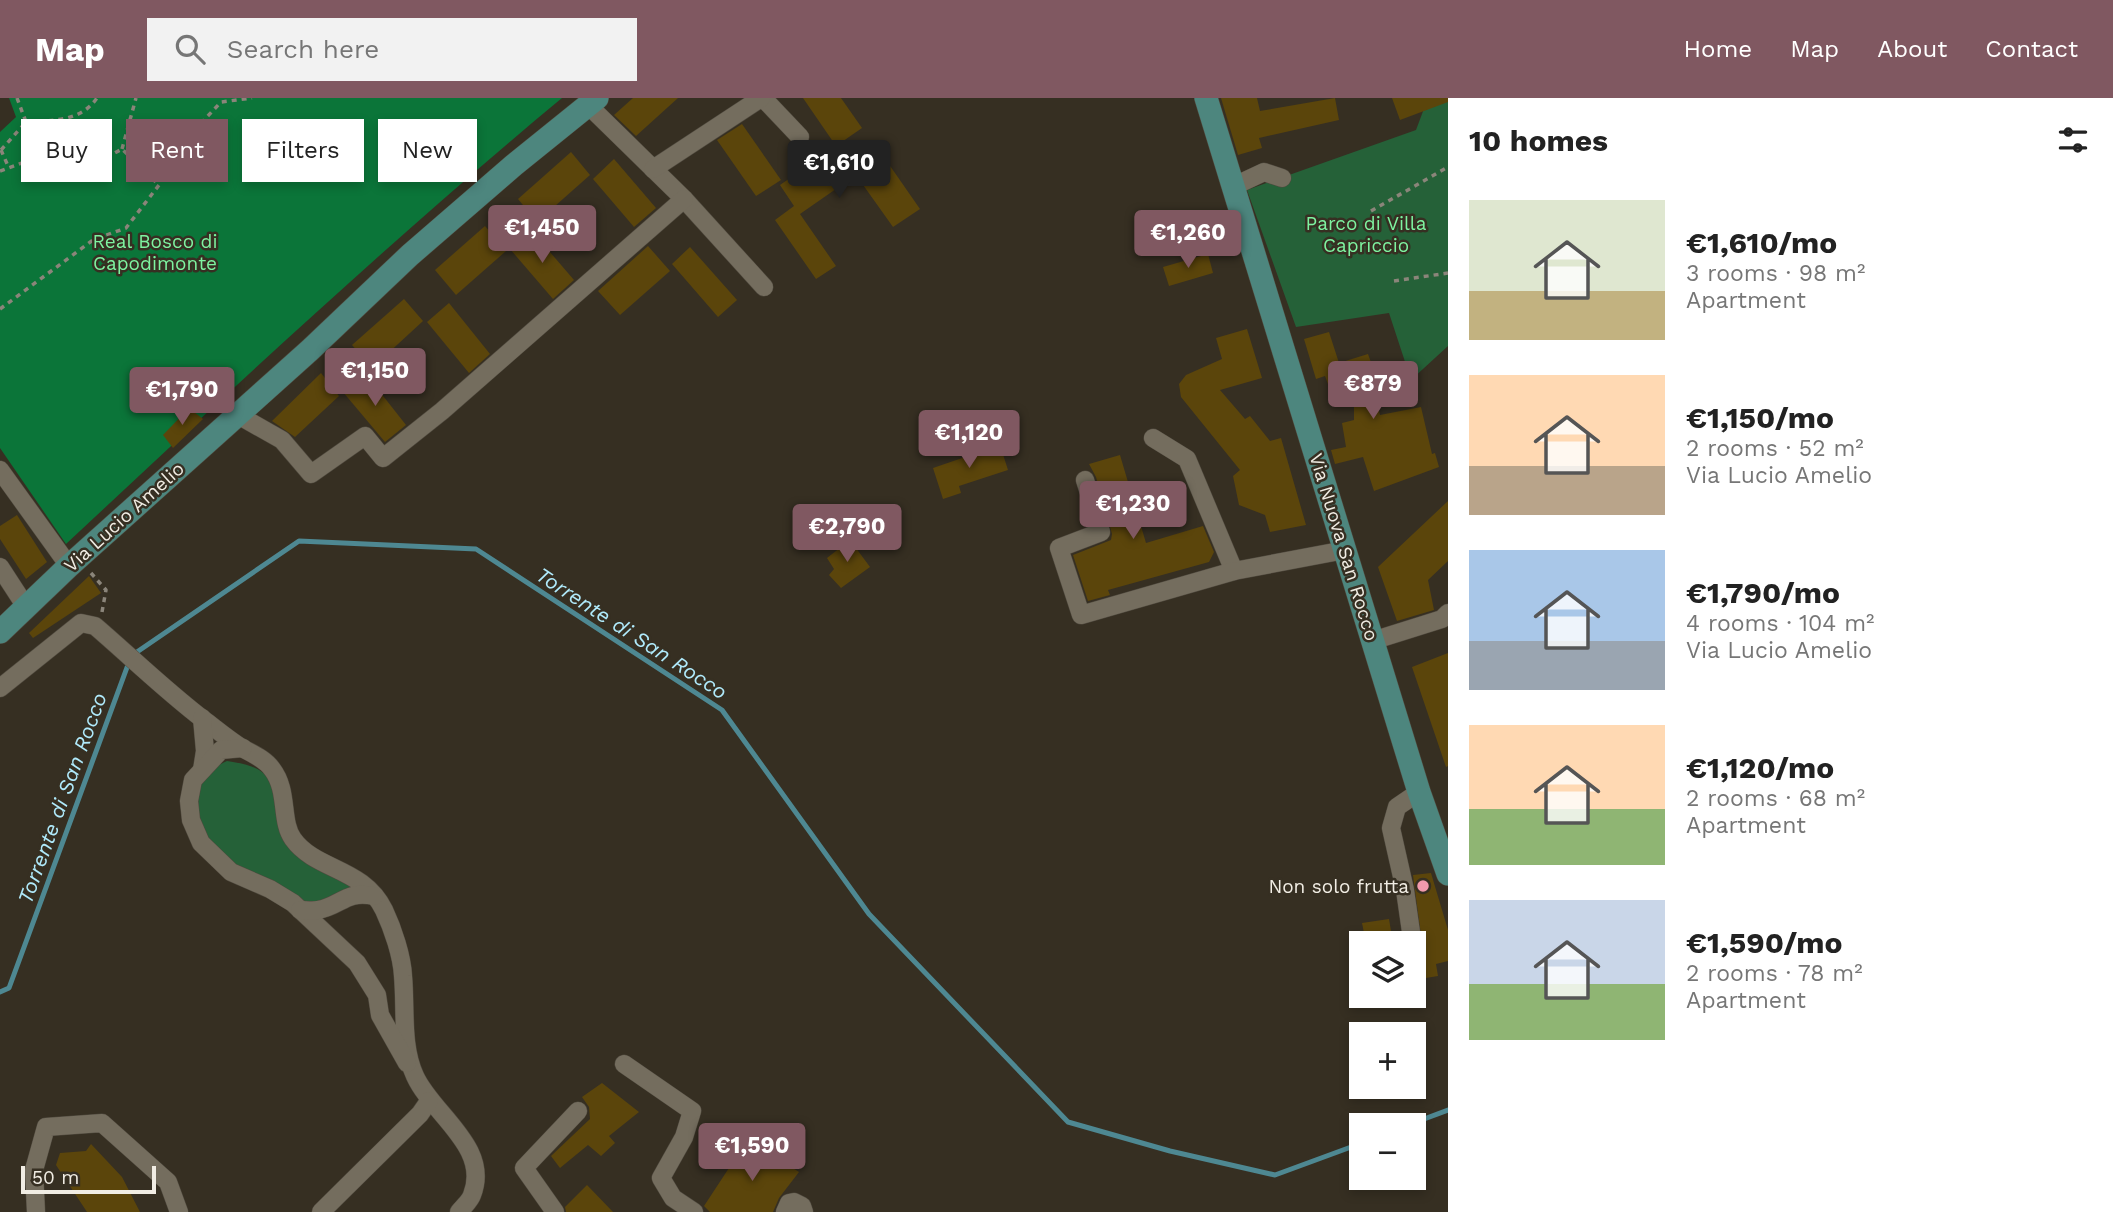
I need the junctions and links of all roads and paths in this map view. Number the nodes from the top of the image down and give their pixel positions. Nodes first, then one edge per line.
1 (17, 98) edge
2 (97, 98) edge
3 (136, 98) edge
4 (252, 98) edge
5 (762, 98) edge
6 (1206, 98) edge
7 (593, 101) edge
8 (25, 119) edge
9 (63, 119) edge
10 (21, 128) edge
11 (800, 137) dead end
12 (122, 149) junction
13 (1, 150) edge
14 (8, 166) junction
15 (1448, 167) edge
16 (653, 169) junction
17 (0, 171) edge
18 (1282, 178) dead end
19 (159, 185) junction
20 (1232, 187) junction
21 (684, 199) junction
22 (1371, 211) dead end
23 (1448, 273) edge
24 (1394, 281) dead end
25 (764, 286) dead end
26 (0, 309) edge
27 (236, 414) junction
28 (1153, 438) dead end
29 (0, 470) edge
30 (1085, 480) dead end
31 (1345, 550) junction
32 (0, 567) edge
33 (78, 568) junction
34 (1234, 571) junction
35 (26, 607) junction
36 (1448, 613) edge
37 (99, 619) junction
38 (0, 632) edge
39 (1372, 641) junction
40 (0, 688) edge
41 (202, 718) junction
42 (243, 748) junction
43 (202, 770) junction
44 (1419, 792) junction
45 (1448, 874) edge
46 (374, 896) junction
47 (300, 910) junction
48 (1411, 931) edge
49 (624, 1064) dead end
50 (414, 1074) junction
51 (429, 1101) junction
52 (578, 1111) dead end
53 (36, 1212) edge
54 (179, 1212) edge
55 (321, 1212) edge
56 (459, 1212) edge
57 (555, 1212) edge
58 (694, 1212) edge
59 (785, 1212) edge
60 (804, 1212) edge

1 - 8 path
2 - 9 path
3 - 12 path
4 - 19 path
5 - 11 street
5 - 16 street
6 - 20 main road, Via Nuova San Rocco
7 - 16 street
7 - 27 main road, Via Lucio Amelio
10 - 13 path
12 - 14 path
12 - 19 path
13 - 14 path
14 - 17 path
15 - 22 path
16 - 21 street
18 - 20 street
19 - 26 path
20 - 31 main road, Via Nuova San Rocco
21 - 25 street
21 - 27 street
23 - 24 path
27 - 33 main road, Via Lucio Amelio
28 - 34 street
29 - 33 street
30 - 34 street
31 - 34 street
31 - 39 main road, Via Nuova San Rocco
32 - 35 street
33 - 35 main road, Via Lucio Amelio
33 - 37 path
35 - 38 main road, Via Lucio Amelio
36 - 39 street
37 - 40 street
37 - 41 street
39 - 44 main road, Via Nuova San Rocco
41 - 42 street
41 - 43 street
42 - 43 street
42 - 46 street
43 - 47 street
44 - 45 main road, Via Nuova San Rocco
44 - 48 street
46 - 47 street
46 - 50 street
47 - 50 street
49 - 58 street
50 - 51 street
51 - 55 street
51 - 56 street
52 - 57 street
53 - 54 street
59 - 60 street

